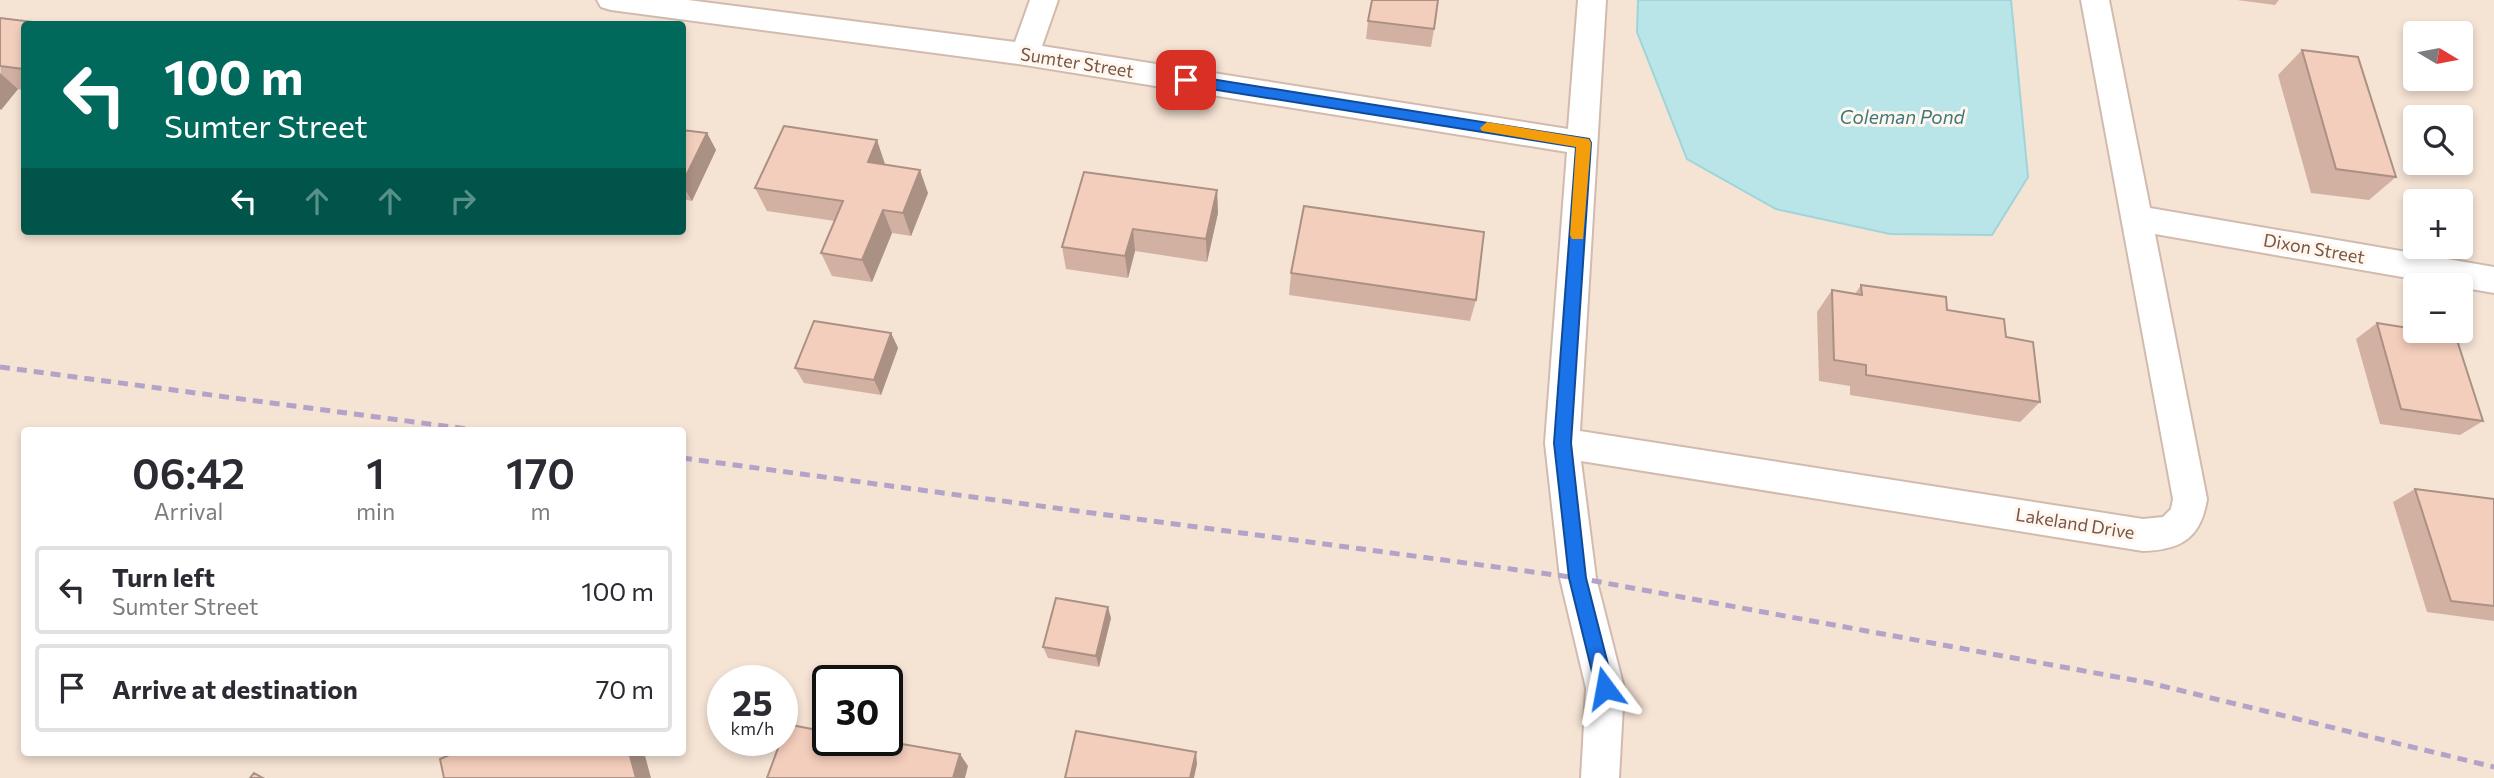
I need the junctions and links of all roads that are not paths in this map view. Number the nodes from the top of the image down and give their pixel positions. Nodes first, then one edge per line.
1 (611, 0) edge
2 (1044, 0) edge
3 (1592, 0) edge
4 (2095, 0) edge
5 (1025, 54) junction
6 (1584, 143) junction
7 (2135, 218) junction
8 (2494, 280) edge
9 (1563, 443) junction
10 (1600, 778) edge

1 - 5 street, Sumter Street
2 - 5 street
3 - 6 street
4 - 7 street, Lakeland Drive
5 - 6 street, Sumter Street
6 - 9 street
7 - 8 street, Dixon Street
7 - 9 street, Lakeland Drive
9 - 10 street

